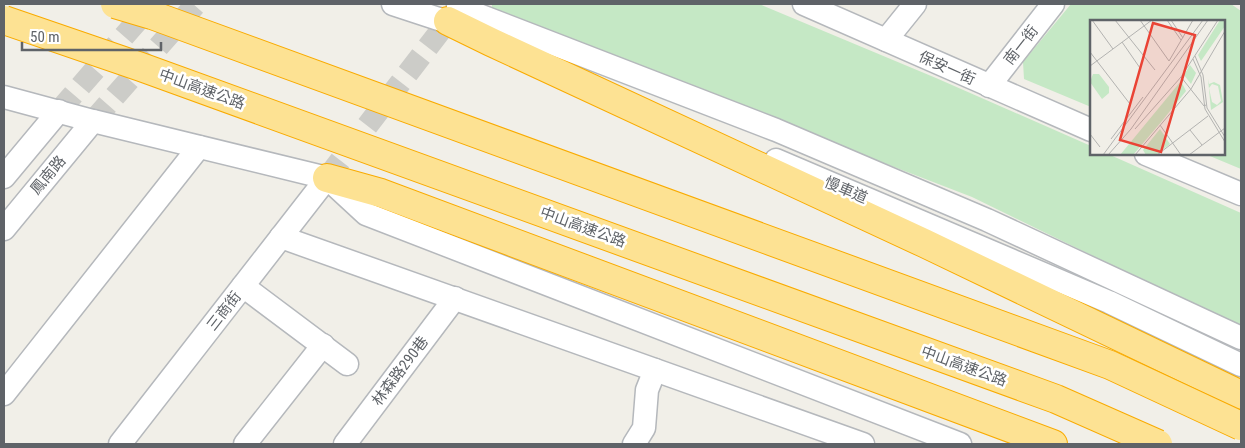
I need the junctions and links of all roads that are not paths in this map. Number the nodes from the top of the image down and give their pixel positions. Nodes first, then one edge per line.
1 (115, 4) edge
2 (393, 4) edge
3 (804, 4) edge
4 (915, 4) edge
5 (1053, 4) edge
6 (456, 11) edge
7 (4, 20) edge
8 (886, 40) junction
9 (989, 86) junction
10 (4, 97) edge
11 (58, 111) junction
12 (93, 121) junction
13 (1090, 130) edge
14 (199, 147) junction
15 (1148, 155) edge
16 (4, 177) edge
17 (327, 178) junction
18 (1241, 194) edge
19 (4, 229) edge
20 (281, 237) junction
21 (243, 286) junction
22 (455, 298) junction
23 (1241, 338) edge
24 (323, 345) junction
25 (347, 364) dead end
26 (1241, 365) edge
27 (655, 370) junction
28 (4, 394) edge
29 (1241, 395) edge
30 (1236, 423) edge
31 (120, 444) edge
32 (245, 444) edge
33 (345, 444) edge
34 (634, 444) edge
35 (863, 444) edge
36 (960, 444) edge
37 (1053, 444) edge
38 (1158, 444) edge

1 - 30 highway, bridge
2 - 6 street
3 - 8 street, 保安一街
4 - 8 street
5 - 9 street, 南一街
6 - 23 street
6 - 26 street, 慢車道
6 - 29 highway
7 - 38 highway, 中山高速公路, bridge
8 - 9 street, 保安一街
9 - 13 street, 保安一街
10 - 11 street
11 - 12 street
11 - 16 street
12 - 14 street
12 - 19 street, 鳳南路
14 - 17 street
14 - 28 street
15 - 18 street
17 - 20 street, 三商街
17 - 36 street
17 - 37 highway
20 - 21 street, 三商街
20 - 22 street
21 - 24 street
21 - 31 street, 三商街
22 - 27 street
22 - 33 street, 林森路290巷
24 - 25 street
24 - 32 street
27 - 34 street
27 - 35 street

